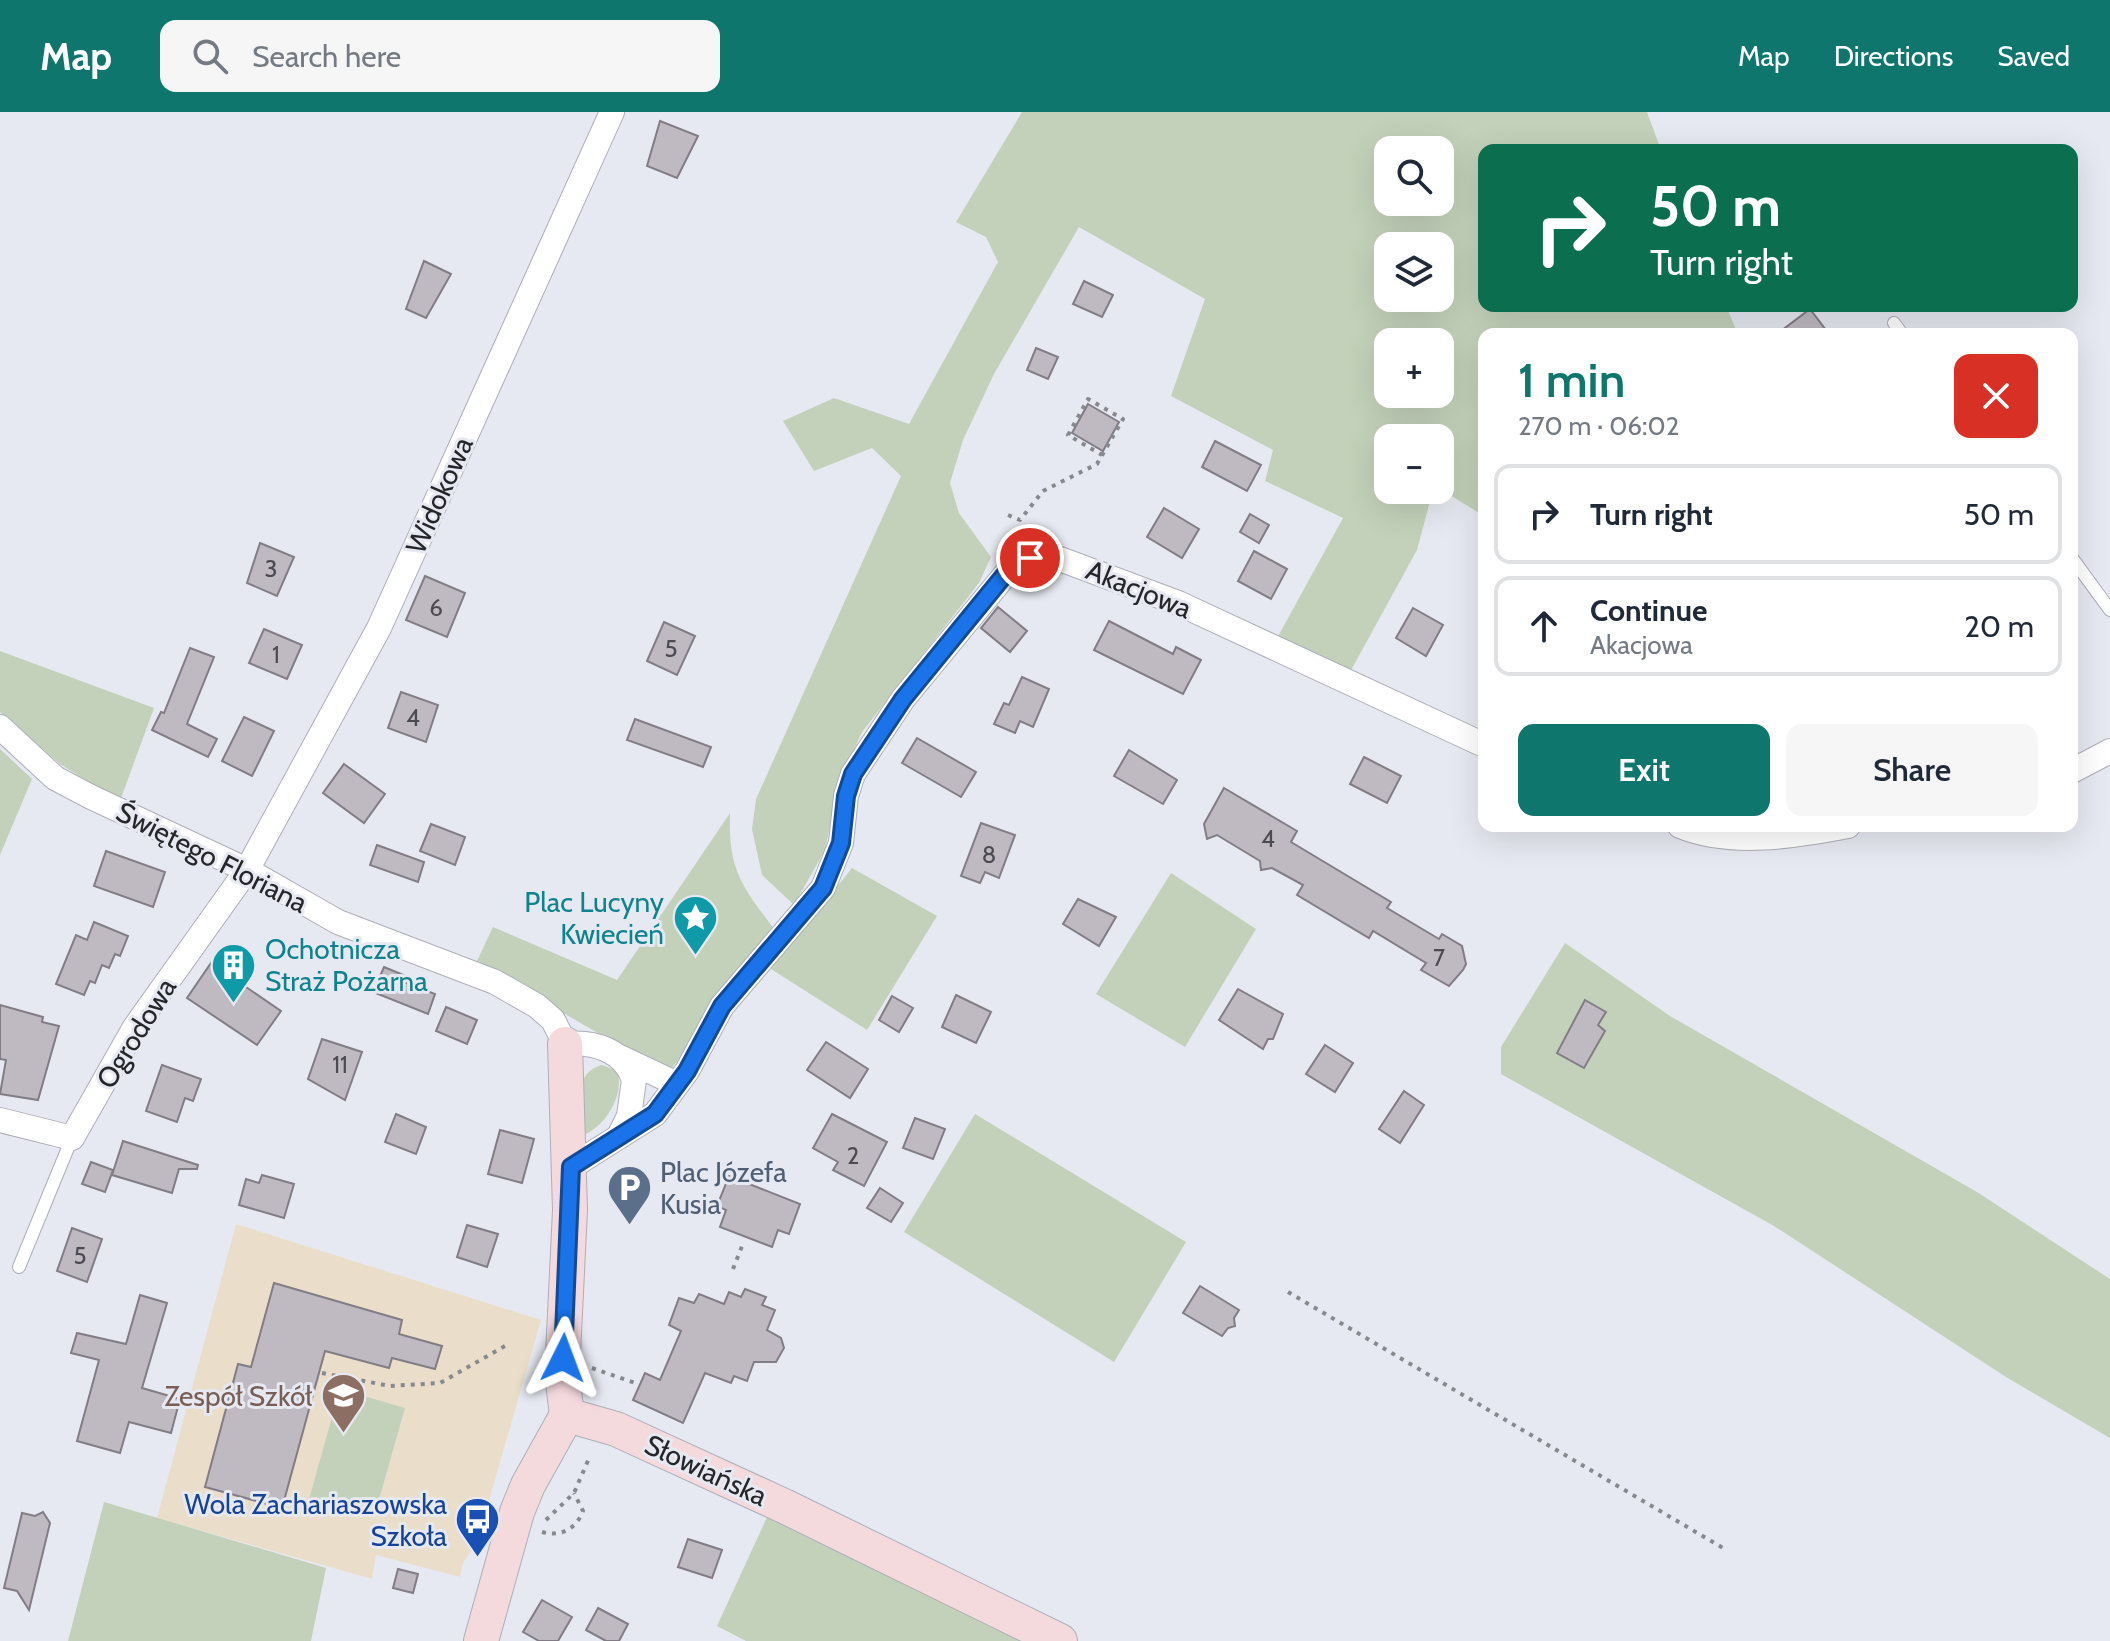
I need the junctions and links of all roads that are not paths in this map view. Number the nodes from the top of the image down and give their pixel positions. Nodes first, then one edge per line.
1 (612, 112) edge
2 (2078, 566) edge
3 (2110, 610) edge
4 (0, 727) edge
5 (1478, 742) edge
6 (2110, 751) edge
7 (2078, 768) edge
8 (1698, 832) edge
9 (1796, 832) edge
10 (247, 870) junction
11 (565, 1044) junction
12 (619, 1056) junction
13 (677, 1084) junction
14 (0, 1120) edge
15 (619, 1136) junction
16 (72, 1138) junction
17 (571, 1167) junction
18 (19, 1267) dead end
19 (567, 1415) junction
20 (481, 1641) edge
21 (1060, 1641) edge

1 - 10 street, Widokowa
2 - 3 lane
4 - 10 street, Świętego Floriana
5 - 13 street, Akacjowa
6 - 7 street
8 - 9 street
10 - 11 street, Świętego Floriana
10 - 16 street, Ogrodowa
11 - 12 street
11 - 17 street
12 - 13 street
12 - 15 street
13 - 15 street, Akacjowa
14 - 16 street
15 - 17 street, Akacjowa
16 - 18 lane
17 - 19 street
19 - 20 street
19 - 21 street, Słowiańska

